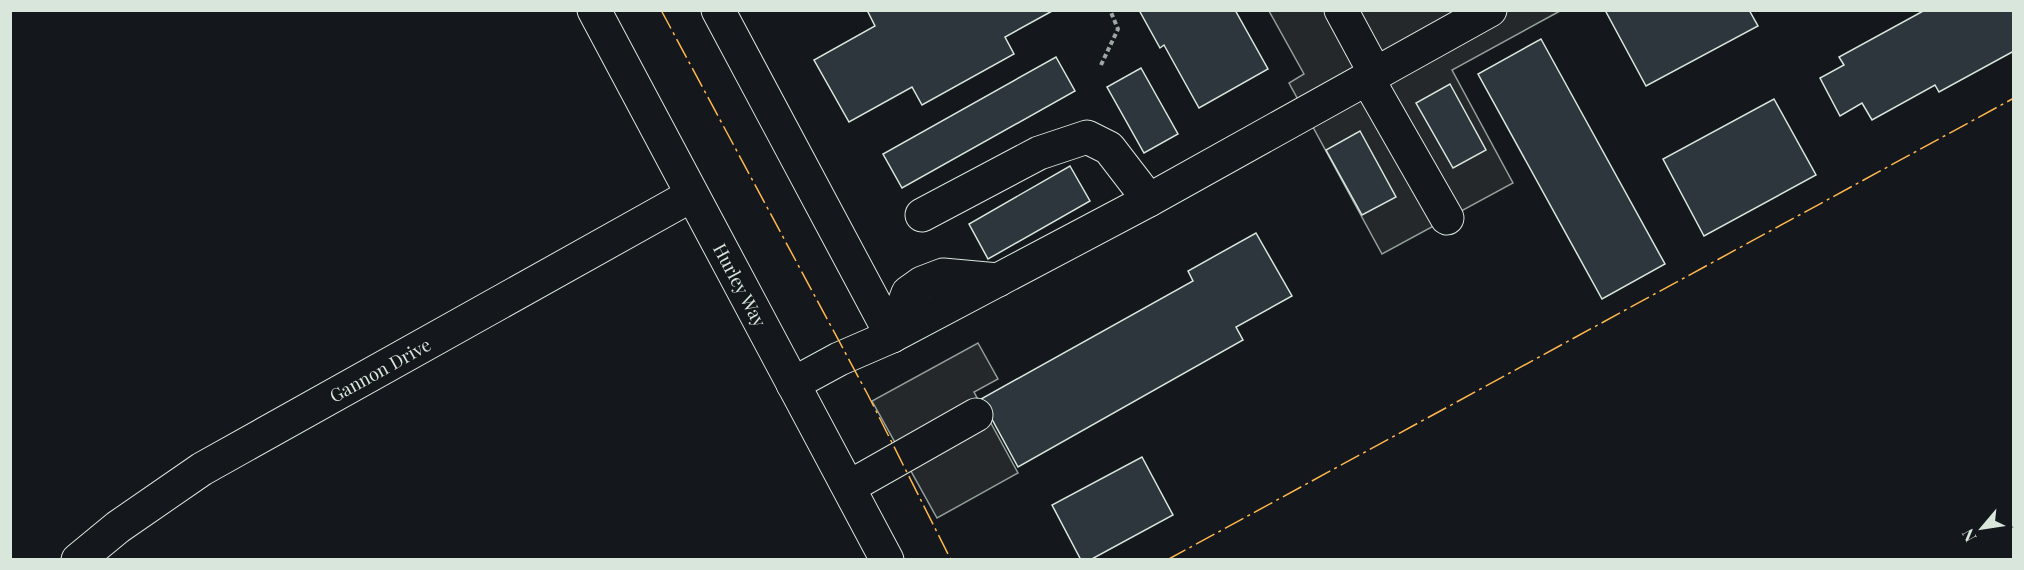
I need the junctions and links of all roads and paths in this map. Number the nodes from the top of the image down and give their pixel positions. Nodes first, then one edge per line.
1 (594, 10) edge
2 (718, 10) edge
3 (1110, 10) edge
4 (1341, 10) edge
5 (1489, 11) edge
6 (1101, 65) dead end
7 (1371, 76) junction
8 (692, 195) junction
9 (1149, 200) junction
10 (922, 215) dead end
11 (1447, 218) dead end
12 (892, 336) junction
13 (793, 384) junction
14 (976, 415) dead end
15 (849, 487) junction
16 (78, 560) edge
17 (888, 560) edge

1 - 8 street, Hurley Way
2 - 12 street
3 - 6 path
4 - 7 street
5 - 7 street
7 - 9 street
7 - 11 street
8 - 13 street, Hurley Way
8 - 16 street, Gannon Drive
9 - 10 street
9 - 12 street
12 - 13 street
13 - 15 street, Hurley Way
14 - 15 street
15 - 17 street, Hurley Way

